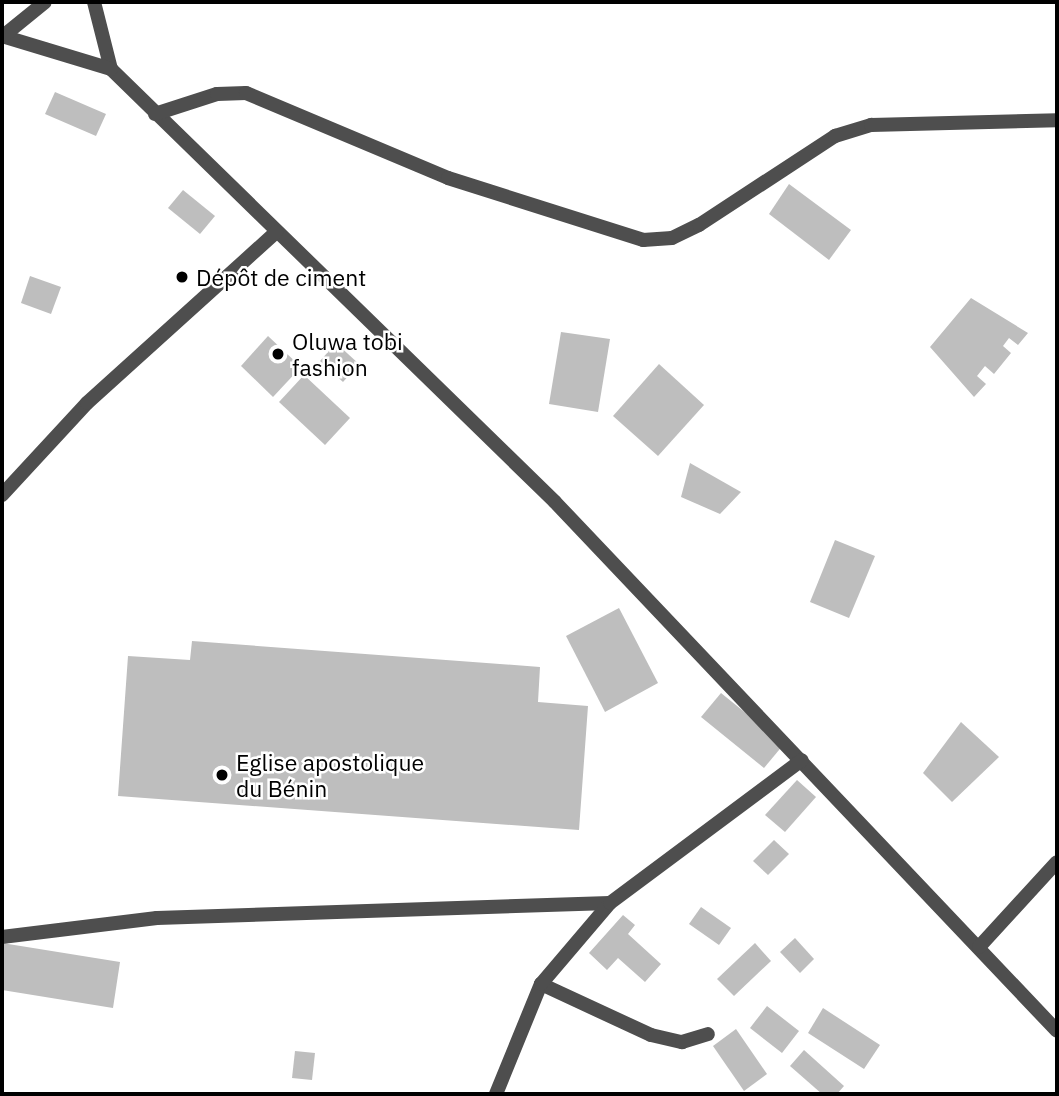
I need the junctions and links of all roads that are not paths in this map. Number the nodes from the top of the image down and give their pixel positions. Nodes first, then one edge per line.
1 (45, 2) edge
2 (94, 2) edge
3 (2, 37) edge
4 (111, 69) junction
5 (155, 114) junction
6 (1057, 121) edge
7 (276, 232) junction
8 (2, 495) edge
9 (802, 760) junction
10 (1057, 862) edge
11 (610, 903) junction
12 (2, 936) edge
13 (979, 947) junction
14 (541, 984) junction
15 (1057, 1031) edge
16 (708, 1034) dead end
17 (496, 1094) edge

1 - 3 street
2 - 4 street
3 - 4 street
4 - 5 street
5 - 6 street
5 - 7 street
7 - 8 street
7 - 9 street
9 - 11 street
9 - 13 street
10 - 13 street
11 - 12 street
11 - 14 street
13 - 15 street
14 - 16 street
14 - 17 street

